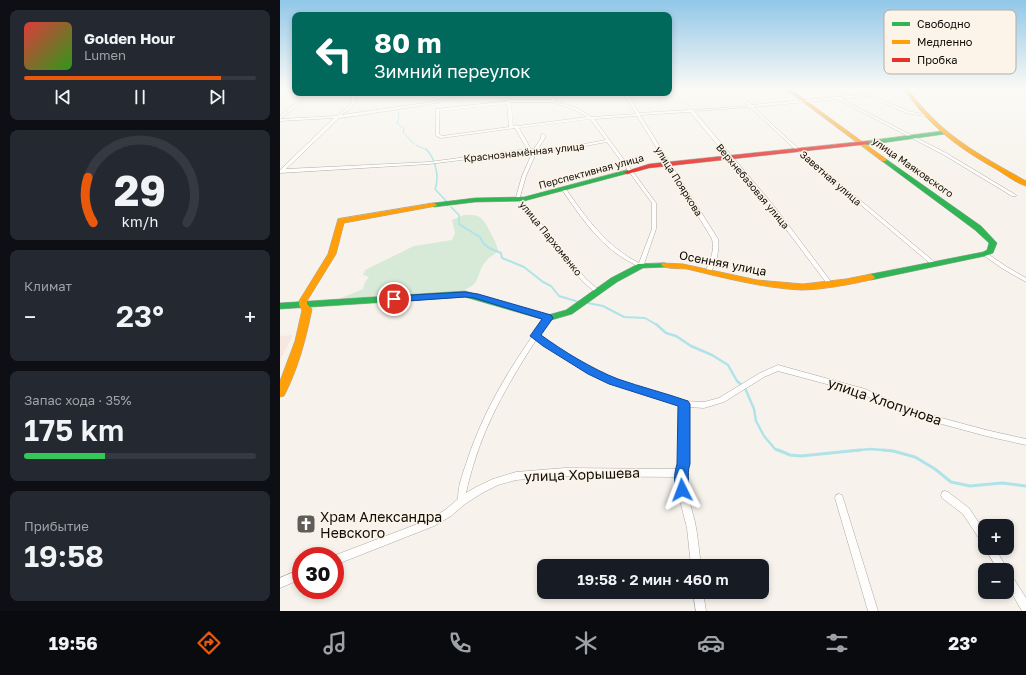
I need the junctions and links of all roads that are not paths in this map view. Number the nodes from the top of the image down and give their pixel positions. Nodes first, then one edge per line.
1 (336, 118) junction
2 (339, 118) edge
3 (437, 118) edge
4 (511, 118) edge
5 (615, 118) edge
6 (640, 118) edge
7 (697, 118) edge
8 (764, 118) edge
9 (826, 118) edge
10 (876, 118) edge
11 (928, 118) edge
12 (280, 119) edge
13 (592, 119) junction
14 (516, 126) junction
15 (511, 127) junction
16 (943, 133) junction
17 (543, 135) dead end
18 (912, 136) junction
19 (609, 141) junction
20 (860, 143) junction
21 (529, 150) junction
22 (535, 150) junction
23 (800, 151) junction
24 (730, 158) junction
25 (669, 164) junction
26 (631, 171) junction
27 (281, 172) edge
28 (1026, 184) edge
29 (564, 190) junction
30 (1014, 195) dead end
31 (519, 200) junction
32 (985, 254) junction
33 (934, 264) junction
34 (641, 266) junction
35 (708, 272) junction
36 (1026, 280) edge
37 (830, 284) junction
38 (598, 292) junction
39 (303, 305) junction
40 (280, 306) edge
41 (548, 318) junction
42 (535, 336) junction
43 (280, 393) edge
44 (684, 404) junction
45 (1026, 442) edge
46 (680, 473) junction
47 (945, 495) dead end
48 (839, 498) dead end
49 (462, 501) junction
50 (978, 529) edge
51 (344, 557) edge
52 (695, 559) edge
53 (292, 578) edge
54 (280, 583) edge
55 (1014, 588) edge
56 (699, 599) edge
57 (1026, 608) edge
58 (701, 611) edge
59 (873, 611) edge

1 - 2 street
1 - 12 street
1 - 27 street
3 - 15 street
4 - 15 street
5 - 13 street
6 - 25 street, улица Пояркова
7 - 24 street, Верхнебазовая улица
8 - 23 street, Заветная улица
9 - 20 street, улица Маяковского
10 - 18 street
11 - 16 street
13 - 14 street
13 - 19 street
14 - 15 street
14 - 21 street
16 - 18 street, Перспективная улица
16 - 28 street
17 - 22 street, улица Пархоменко
18 - 20 street, Перспективная улица
18 - 30 street
19 - 22 street, Краснознамённая улица
19 - 26 street
20 - 23 street, Перспективная улица
20 - 32 street, улица Маяковского
21 - 22 street, Краснознамённая улица
21 - 27 street, Краснознамённая улица
22 - 31 street, улица Пархоменко
23 - 24 street, Перспективная улица
23 - 33 street, Заветная улица
24 - 25 street, Перспективная улица
24 - 37 street, Верхнебазовая улица
25 - 26 street, Перспективная улица
25 - 35 street, улица Пояркова
26 - 29 street, Перспективная улица
26 - 34 street
29 - 31 street, Перспективная улица
29 - 34 street
31 - 38 street, улица Пархоменко
31 - 39 street, Перспективная улица
32 - 33 street, Осенняя улица
32 - 36 street
33 - 37 street, Осенняя улица
34 - 35 street, Осенняя улица
34 - 38 street, Осенняя улица
35 - 37 street, Осенняя улица
38 - 41 street, Осенняя улица
39 - 40 street
39 - 41 street
39 - 43 street
41 - 42 street
42 - 44 street, улица Хлопунова
42 - 49 street
44 - 45 street, улица Хлопунова
44 - 46 street
46 - 49 street, улица Хорышева
46 - 52 street
47 - 50 street
48 - 59 street
49 - 51 street, улица Хорышева
53 - 54 street
55 - 57 street
56 - 58 street

